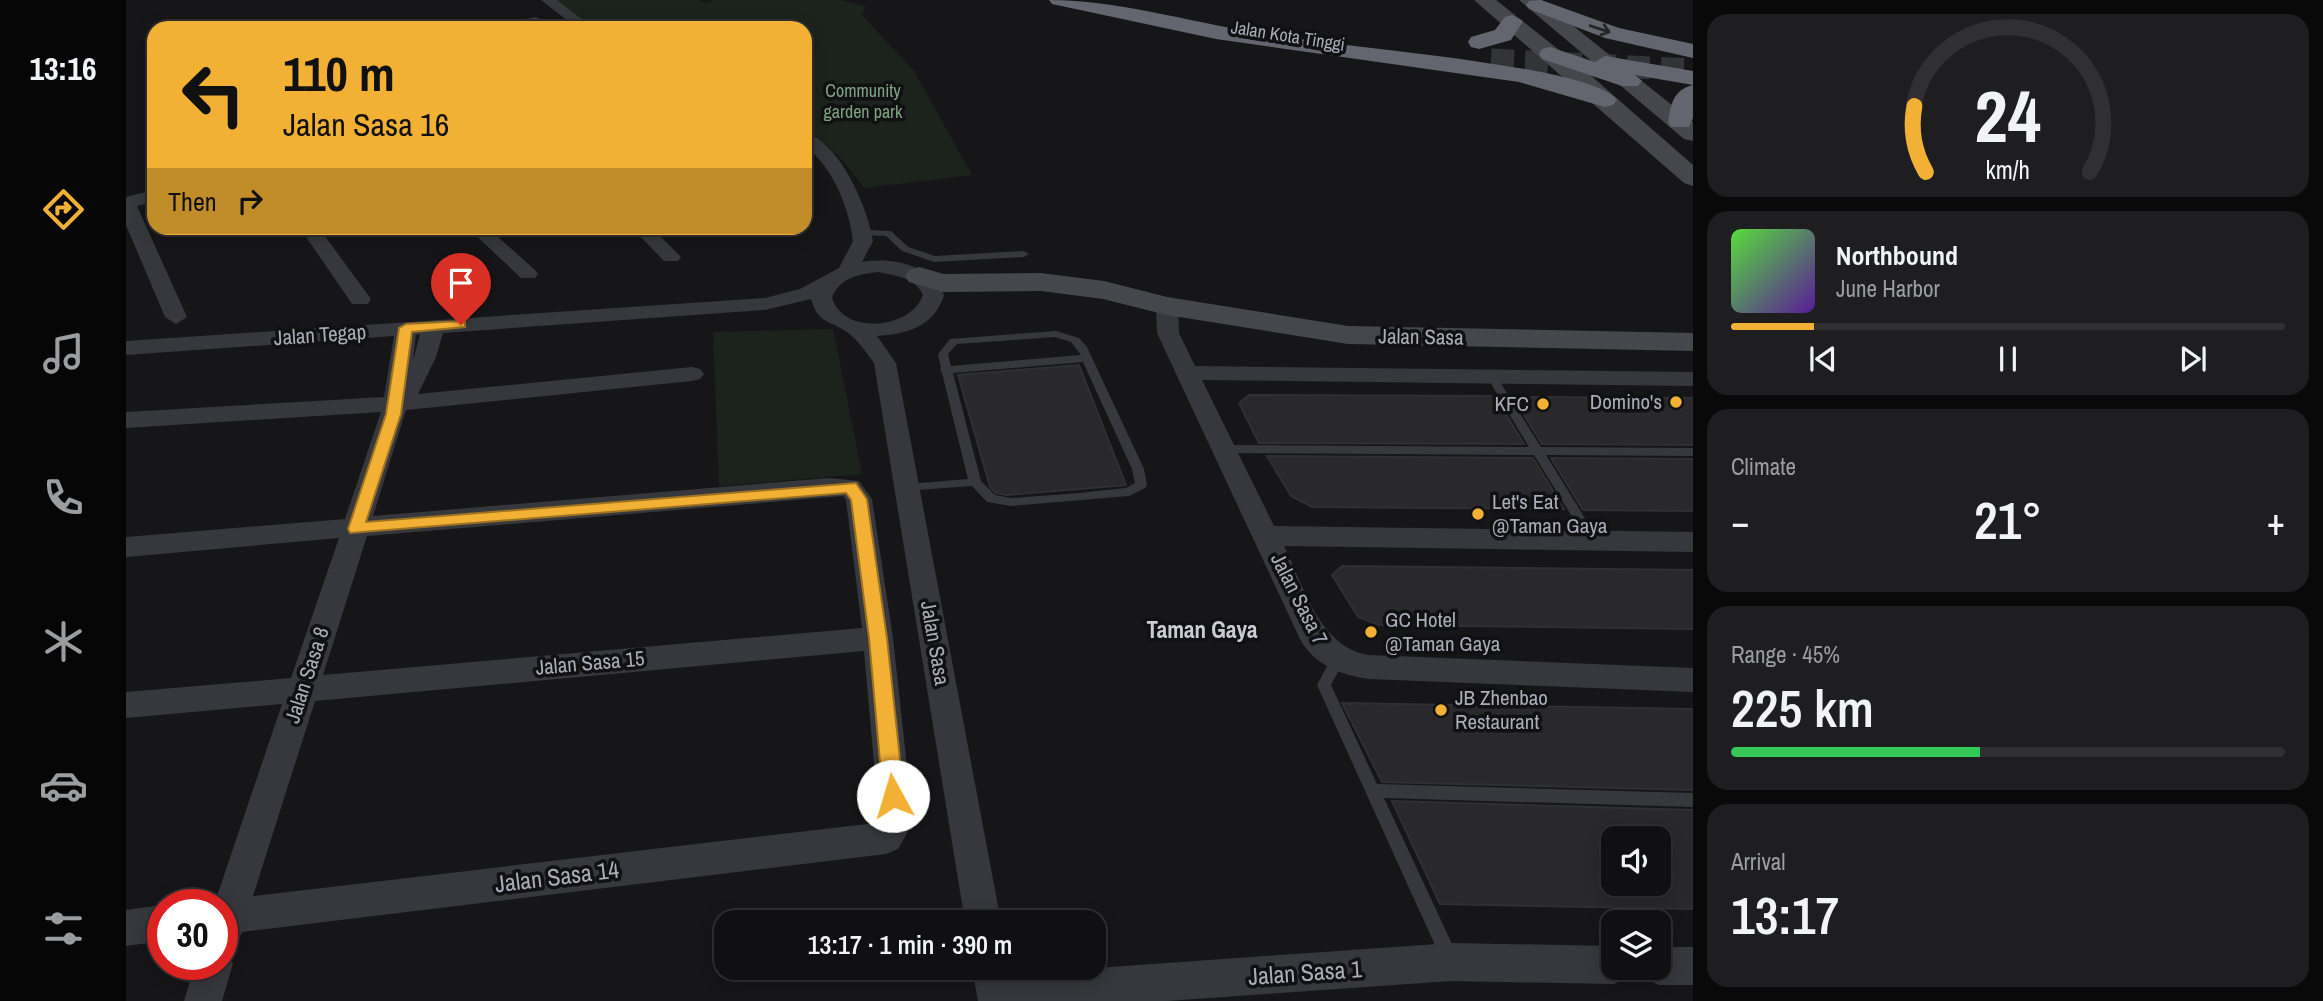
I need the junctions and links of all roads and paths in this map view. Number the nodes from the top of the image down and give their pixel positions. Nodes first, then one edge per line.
1 (548, 0) edge
2 (1059, 0) edge
3 (1087, 0) edge
4 (1123, 0) edge
5 (1485, 0) edge
6 (1529, 2) edge
7 (576, 21) edge
8 (1512, 21) junction
9 (1453, 39) dead end
10 (1497, 56) junction
11 (1579, 60) junction
12 (1691, 68) edge
13 (1630, 81) joint
14 (1605, 100) junction
15 (1689, 132) edge
16 (1652, 140) junction
17 (812, 143) edge
18 (1693, 178) edge
19 (147, 198) edge
20 (126, 203) edge
21 (314, 235) edge
22 (485, 235) edge
23 (648, 235) edge
24 (862, 237) junction
25 (1024, 254) dead end
26 (671, 257) dead end
27 (847, 272) junction
28 (907, 272) junction
29 (528, 274) dead end
30 (827, 284) junction
31 (360, 299) dead end
32 (765, 304) junction
33 (1159, 305) junction
34 (827, 313) junction
35 (176, 317) dead end
36 (919, 318) junction
37 (433, 327) junction
38 (406, 328) junction
39 (855, 328) junction
40 (1693, 342) edge
41 (126, 348) edge
42 (1088, 358) junction
43 (885, 363) junction
44 (945, 370) junction
45 (1187, 373) junction
46 (692, 374) dead end
47 (1492, 377) junction
48 (1693, 379) edge
49 (397, 407) junction
50 (126, 420) edge
51 (1222, 449) junction
52 (1536, 451) junction
53 (1693, 452) edge
54 (975, 482) junction
55 (908, 488) junction
56 (356, 529) junction
57 (1267, 536) junction
58 (1593, 541) junction
59 (1693, 542) edge
60 (126, 547) edge
61 (878, 638) junction
62 (1338, 659) junction
63 (1693, 680) edge
64 (302, 687) junction
65 (126, 705) edge
66 (1374, 791) junction
67 (1693, 800) edge
68 (235, 889) edge
69 (981, 910) edge
70 (238, 921) edge
71 (147, 925) edge
72 (126, 928) edge
73 (1451, 962) junction
74 (1601, 965) edge
75 (1671, 966) edge
76 (1693, 966) edge
77 (209, 980) edge
78 (995, 988) edge
79 (203, 1001) edge

1 - 7 street
2 - 10 highway
3 - 10 highway, Jalan Kota Tinggi
4 - 10 highway, Jalan Kota Tinggi
5 - 6 street
5 - 8 street
6 - 11 street
6 -> 12 highway
8 - 10 highway
8 - 11 street
9 - 10 highway
10 - 11 highway
10 - 11 highway
10 - 14 highway
11 - 12 highway
11 - 12 highway
11 - 13 highway
11 - 14 street
12 - 15 highway
13 - 15 street
14 - 16 street
15 - 16 street
16 - 18 street
17 - 24 street
19 - 20 street
20 - 35 street
21 - 31 street
22 - 29 street
23 - 26 street
24 - 25 lane
24 - 27 street
24 - 28 street
27 - 28 street
27 - 30 street, Jalan Tegap
28 - 33 street, Jalan Sasa
28 - 36 street
30 - 32 street, Jalan Tegap
30 - 34 street
32 - 34 street, Jalan Tegap
32 - 37 street, Jalan Tegap
33 - 36 street, Jalan Sasa
33 - 40 street, Jalan Sasa
33 - 45 street, Jalan Sasa 7
34 - 39 street, Jalan Tegap
36 - 39 street
36 - 43 street
37 - 38 street, Jalan Tegap
37 - 49 street, Jalan Sasa 8
38 - 41 street, Jalan Tegap
38 - 49 street, Jalan Sasa 8
39 - 43 street, Jalan Sasa
42 - 44 lane
42 - 44 lane
42 - 54 lane
43 - 55 street, Jalan Sasa
44 - 54 lane
45 - 47 street
45 - 51 street, Jalan Sasa 7
46 - 49 street
47 - 48 street
47 - 52 lane
49 - 50 street
49 - 56 street, Jalan Sasa 8
51 - 52 lane
51 - 57 street, Jalan Sasa 7
52 - 53 lane
52 - 58 lane
54 - 55 lane
55 - 69 street, Jalan Sasa
56 - 60 street
56 - 61 street
56 - 64 street, Jalan Sasa 8
57 - 58 street
57 - 62 street, Jalan Sasa 7
58 - 59 street
61 - 64 street, Jalan Sasa 15
61 - 70 street, Jalan Sasa 14
62 - 63 street
62 - 66 lane, Jalan Sasa 7
64 - 65 street, Jalan Sasa 15
64 - 68 street, Jalan Sasa 8
66 - 67 lane
66 - 73 lane, Jalan Sasa 7
71 - 72 street
73 - 74 street, Jalan Sasa 1
73 - 78 street, Jalan Sasa 1
75 - 76 street
77 - 79 street

